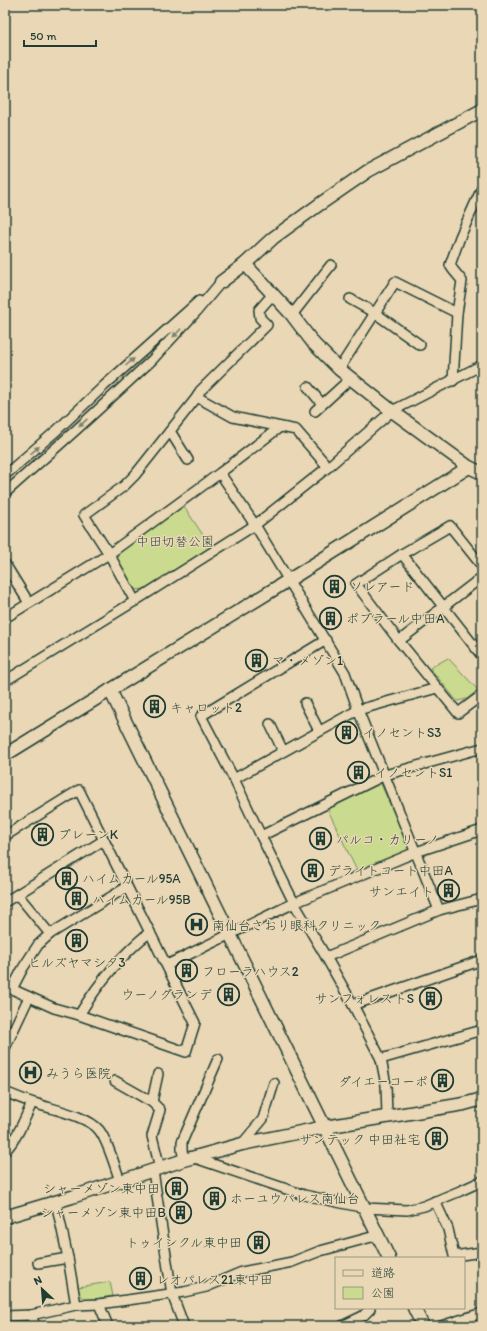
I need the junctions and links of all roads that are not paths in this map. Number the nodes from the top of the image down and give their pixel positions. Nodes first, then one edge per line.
1 (482, 110) edge
2 (481, 194) edge
3 (245, 264) junction
4 (330, 265) dead end
5 (221, 282) junction
6 (273, 294) junction
7 (350, 299) dead end
8 (375, 313) junction
9 (457, 313) junction
10 (292, 315) junction
11 (420, 345) dead end
12 (482, 365) edge
13 (339, 369) junction
14 (350, 379) junction
15 (453, 381) junction
16 (308, 387) dead end
17 (197, 397) junction
18 (392, 411) junction
19 (280, 427) junction
20 (170, 431) junction
21 (188, 460) dead end
22 (328, 467) junction
23 (477, 468) edge
24 (220, 473) junction
25 (5, 475) edge
26 (5, 492) edge
27 (255, 525) junction
28 (109, 554) junction
29 (402, 554) junction
30 (5, 564) edge
31 (482, 566) edge
32 (482, 576) edge
33 (289, 580) junction
34 (135, 600) junction
35 (29, 603) junction
36 (443, 607) junction
37 (5, 618) edge
38 (326, 640) junction
39 (399, 641) junction
40 (482, 656) edge
41 (5, 680) edge
42 (437, 688) junction
43 (110, 690) junction
44 (482, 695) edge
45 (305, 703) dead end
46 (358, 710) junction
47 (270, 724) dead end
48 (319, 731) junction
49 (482, 748) edge
50 (283, 751) junction
51 (5, 755) edge
52 (385, 776) junction
53 (234, 778) junction
54 (482, 830) edge
55 (5, 836) edge
56 (260, 836) junction
57 (104, 840) junction
58 (416, 852) junction
59 (127, 886) junction
60 (18, 895) junction
61 (482, 899) edge
62 (5, 902) edge
63 (294, 903) junction
64 (439, 910) junction
65 (150, 932) junction
66 (50, 934) junction
67 (230, 934) junction
68 (326, 957) junction
69 (482, 960) edge
70 (166, 965) junction
71 (8, 988) edge
72 (29, 997) junction
73 (353, 1004) junction
74 (79, 1015) junction
75 (482, 1030) edge
76 (6, 1042) edge
77 (218, 1059) dead end
78 (381, 1059) junction
79 (158, 1074) dead end
80 (115, 1081) dead end
81 (274, 1082) dead end
82 (5, 1092) edge
83 (482, 1099) edge
84 (152, 1102) junction
85 (32, 1103) junction
86 (388, 1116) junction
87 (325, 1127) junction
88 (242, 1144) junction
89 (5, 1151) edge
90 (189, 1159) junction
91 (157, 1170) junction
92 (120, 1181) junction
93 (482, 1181) edge
94 (435, 1201) junction
95 (56, 1202) junction
96 (365, 1208) junction
97 (5, 1217) edge
98 (379, 1236) junction
99 (482, 1252) edge
100 (389, 1257) edge
101 (68, 1258) junction
102 (38, 1263) dead end
103 (172, 1294) junction
104 (99, 1304) junction
105 (76, 1305) junction
106 (370, 1309) dead end
107 (415, 1309) edge
108 (482, 1314) edge
109 (31, 1315) junction
110 (5, 1316) edge
111 (35, 1326) edge
112 (108, 1326) edge
113 (184, 1326) edge
114 (342, 1326) edge
115 (424, 1326) edge
116 (441, 1326) edge

1 - 3 street
2 - 9 street
3 - 5 street
3 - 6 street
4 - 10 street
25 -> 5 street
5 -> 26 street
6 - 10 street
6 - 17 street
7 - 8 street
8 - 9 street
8 - 11 street
8 - 13 street
9 - 15 street
10 - 13 street
12 - 15 street
13 - 14 street
14 - 16 street
14 - 18 street
15 - 18 street
17 - 19 street
17 - 20 street
18 - 22 street
18 - 23 street
19 - 22 street
19 - 24 street
20 - 21 street
20 - 28 street
22 - 27 street
23 - 33 street
24 - 27 street
24 - 28 street
27 - 33 street
27 - 34 street
28 - 34 street
28 - 35 street
29 - 31 street
29 - 36 street
29 - 39 street
30 - 35 street
32 - 36 street
33 - 38 street
33 - 43 street
34 - 41 street
35 - 37 street
36 - 39 street
36 - 40 street
38 - 46 street
38 - 53 street
39 - 42 street
42 - 44 street
42 - 46 street
43 - 51 street
43 - 67 street
45 - 48 street
46 - 48 street
46 - 52 street
47 - 50 street
48 - 50 street
49 - 52 street
50 - 53 street
52 - 56 street
52 - 58 street
53 - 56 street
54 - 58 street
55 - 57 street
56 - 63 street
57 - 59 street
57 - 60 street
58 - 63 street
58 - 64 street
59 - 65 street
59 - 66 street
60 - 62 street
60 - 66 street
61 - 64 street
63 - 67 street
63 - 68 street
64 - 68 street
65 - 70 street
65 - 74 street
66 - 71 street
67 - 70 street
67 - 87 street
68 - 73 street
69 - 73 street
70 - 74 street
71 - 72 street
72 - 74 street
72 - 76 street
73 - 78 street
75 - 78 street
77 - 90 street
78 - 86 street
79 - 84 street
80 - 84 street
81 - 88 street
82 - 85 street
83 - 86 street
84 - 91 street
85 - 89 street
85 - 92 street
86 - 87 street
87 - 88 street
87 - 96 street
88 - 90 street
90 - 91 street
90 - 96 street
91 - 92 street
91 - 103 street
92 - 95 street
93 - 94 street
94 - 96 street
94 - 99 street
95 - 97 street
95 - 101 street
96 - 98 street
98 - 100 street
98 - 103 street
101 - 102 street
101 - 105 street
103 - 104 street
103 - 113 street
104 - 105 street
104 - 112 street
105 - 109 street
106 - 114 street
107 - 115 street
108 - 116 street
109 - 110 street
109 - 111 street

